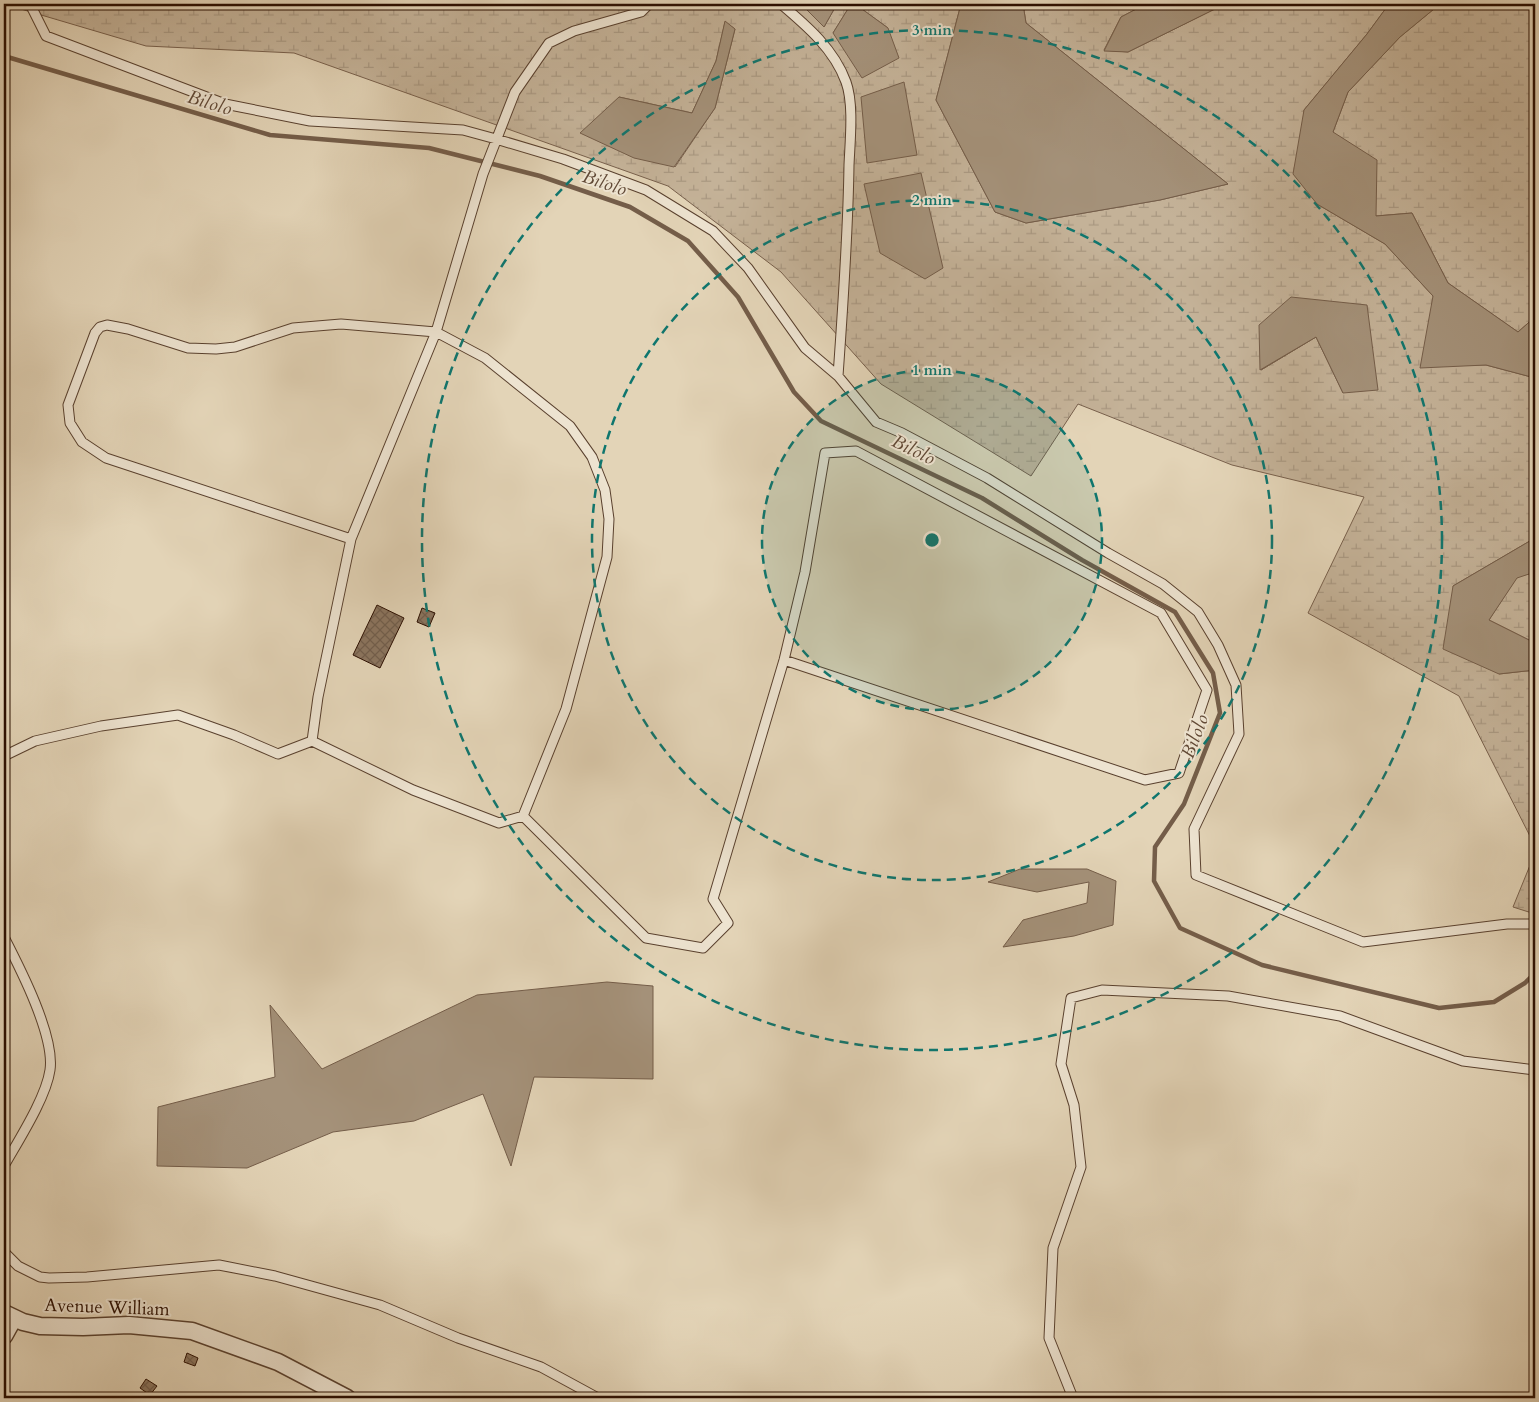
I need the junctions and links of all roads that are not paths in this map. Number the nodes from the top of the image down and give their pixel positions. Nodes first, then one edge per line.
1 (30, 4) edge
2 (649, 4) edge
3 (782, 4) edge
4 (496, 139) junction
5 (436, 332) junction
6 (838, 376) junction
7 (351, 539) junction
8 (784, 660) junction
9 (312, 741) junction
10 (4, 756) edge
11 (523, 816) junction
12 (1535, 924) edge
13 (4, 937) edge
14 (1535, 1070) edge
15 (4, 1166) edge
16 (4, 1252) edge
17 (9, 1316) edge
18 (4, 1336) edge
19 (347, 1398) edge
20 (598, 1398) edge
21 (1073, 1398) edge

1 - 4 lane
2 - 4 lane
3 - 6 lane
4 - 5 lane
4 - 6 lane
5 - 7 lane
5 - 7 lane
5 - 11 lane
6 - 12 lane
7 - 9 lane
8 - 8 lane
8 - 11 lane
9 - 10 lane
9 - 11 lane
13 - 15 lane
14 - 21 lane
16 - 20 lane
17 - 18 street
17 - 19 street, Avenue William

